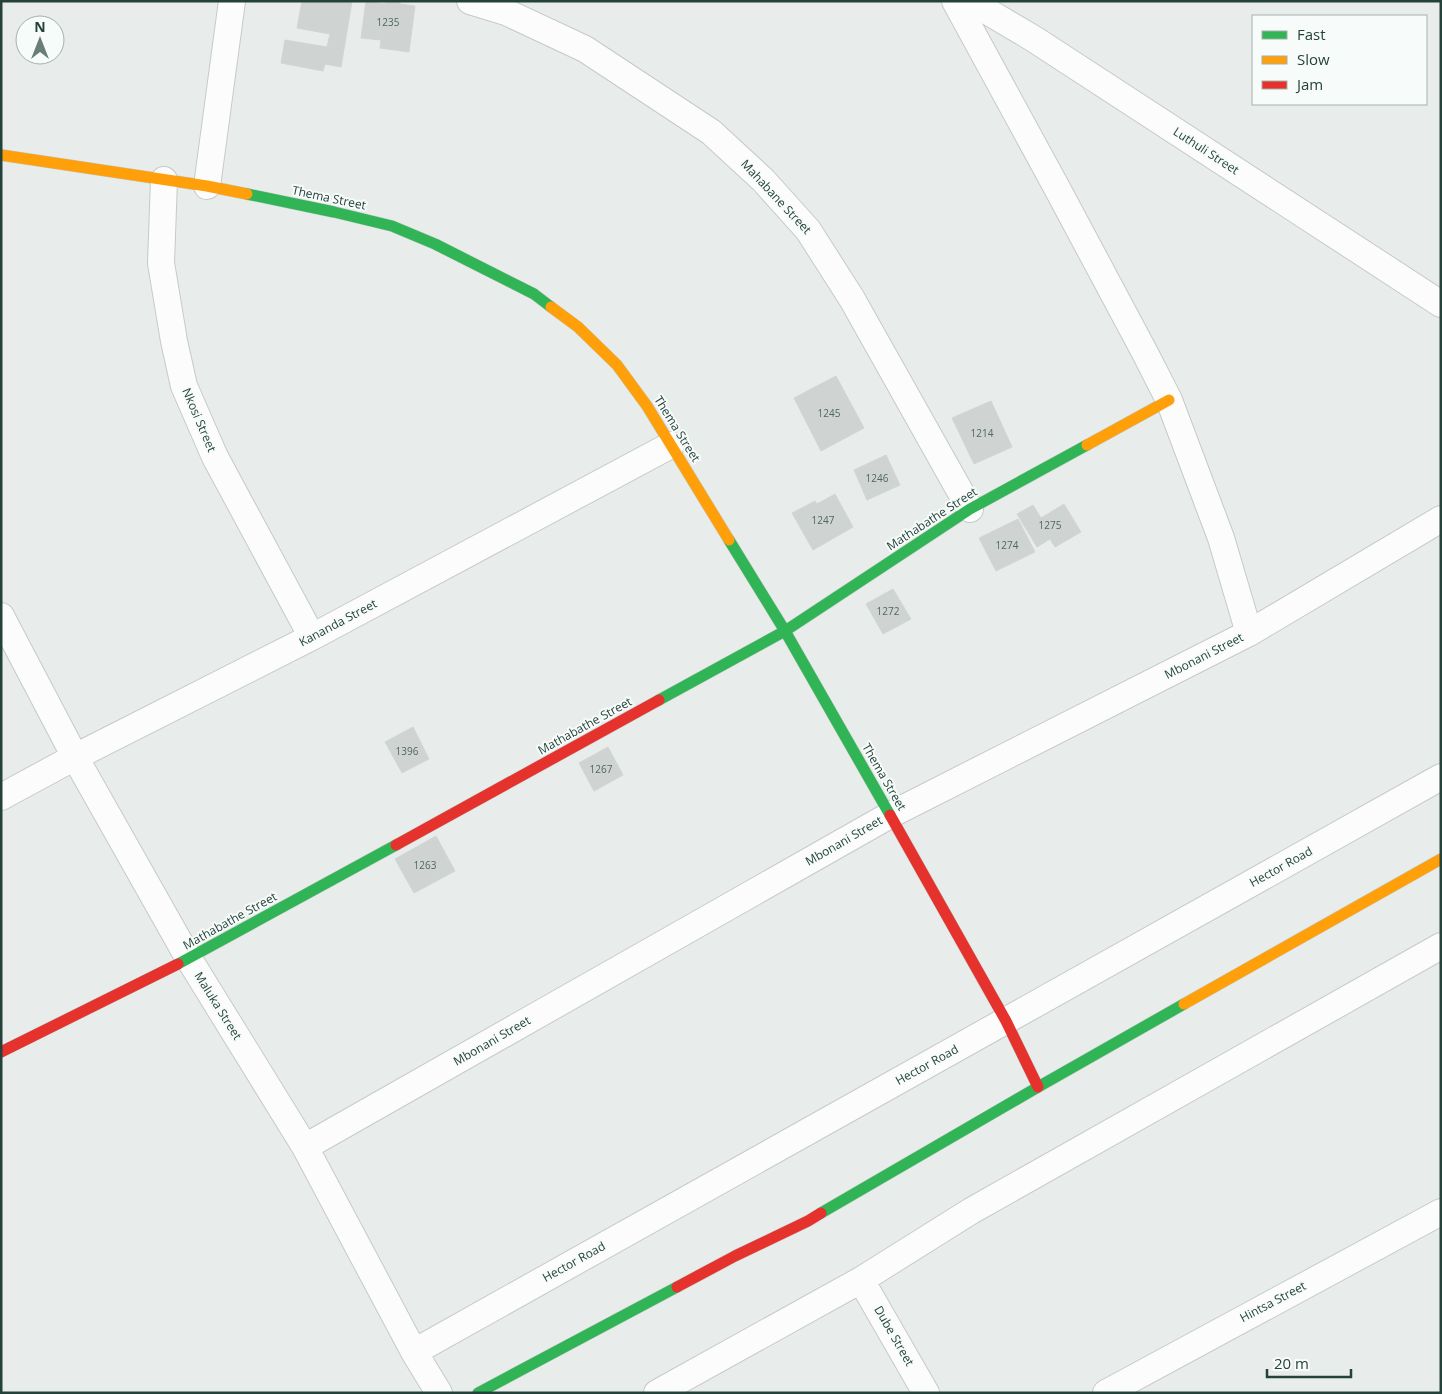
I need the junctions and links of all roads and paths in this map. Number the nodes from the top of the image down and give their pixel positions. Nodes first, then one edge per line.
1 (232, 1) edge
2 (470, 1) edge
3 (955, 1) edge
4 (970, 1) edge
5 (1, 155) edge
6 (164, 180) junction
7 (207, 186) junction
8 (1441, 304) edge
9 (1169, 400) junction
10 (671, 445) junction
11 (970, 509) junction
12 (1441, 519) edge
13 (1, 616) edge
14 (784, 631) junction
15 (1249, 634) junction
16 (312, 637) junction
17 (75, 757) junction
18 (1441, 777) edge
19 (1, 797) edge
20 (890, 815) junction
21 (1441, 859) edge
22 (1441, 946) edge
23 (189, 960) junction
24 (1006, 1021) junction
25 (1, 1052) edge
26 (1038, 1087) junction
27 (305, 1147) junction
28 (1441, 1212) edge
29 (861, 1280) junction
30 (414, 1352) junction
31 (439, 1393) edge
32 (478, 1393) edge
33 (657, 1393) edge
34 (926, 1393) edge
35 (1106, 1393) edge

1 - 7 street
2 - 11 street, Mahabane Street
3 - 9 street
4 - 8 street, Luthuli Street
5 - 6 street, Thema Street
6 - 7 street, Thema Street
6 - 16 street, Nkosi Street
7 - 10 street, Thema Street
9 - 11 street, Mathabathe Street
9 - 15 street
10 - 14 street, Thema Street
10 - 16 street, Kananda Street
11 - 14 street, Mathabathe Street
12 - 15 street, Mbonani Street
13 - 17 street, Maluka Street
14 - 20 street, Thema Street
14 - 23 street, Mathabathe Street
15 - 20 street, Mbonani Street
16 - 17 street, Kananda Street
17 - 19 street, Kananda Street
17 - 23 street, Maluka Street
18 - 24 street, Hector Road
20 - 24 street, Thema Street
20 - 27 street, Mbonani Street
21 - 26 street
22 - 29 street
23 - 25 street, Mathabathe Street
23 - 27 street, Maluka Street
24 - 26 street, Thema Street
24 - 30 street, Hector Road
26 - 32 street
27 - 30 street, Maluka Street
28 - 35 street, Hintsa Street
29 - 33 street
29 - 34 street, Dube Street
30 - 31 street, Maluka Street

